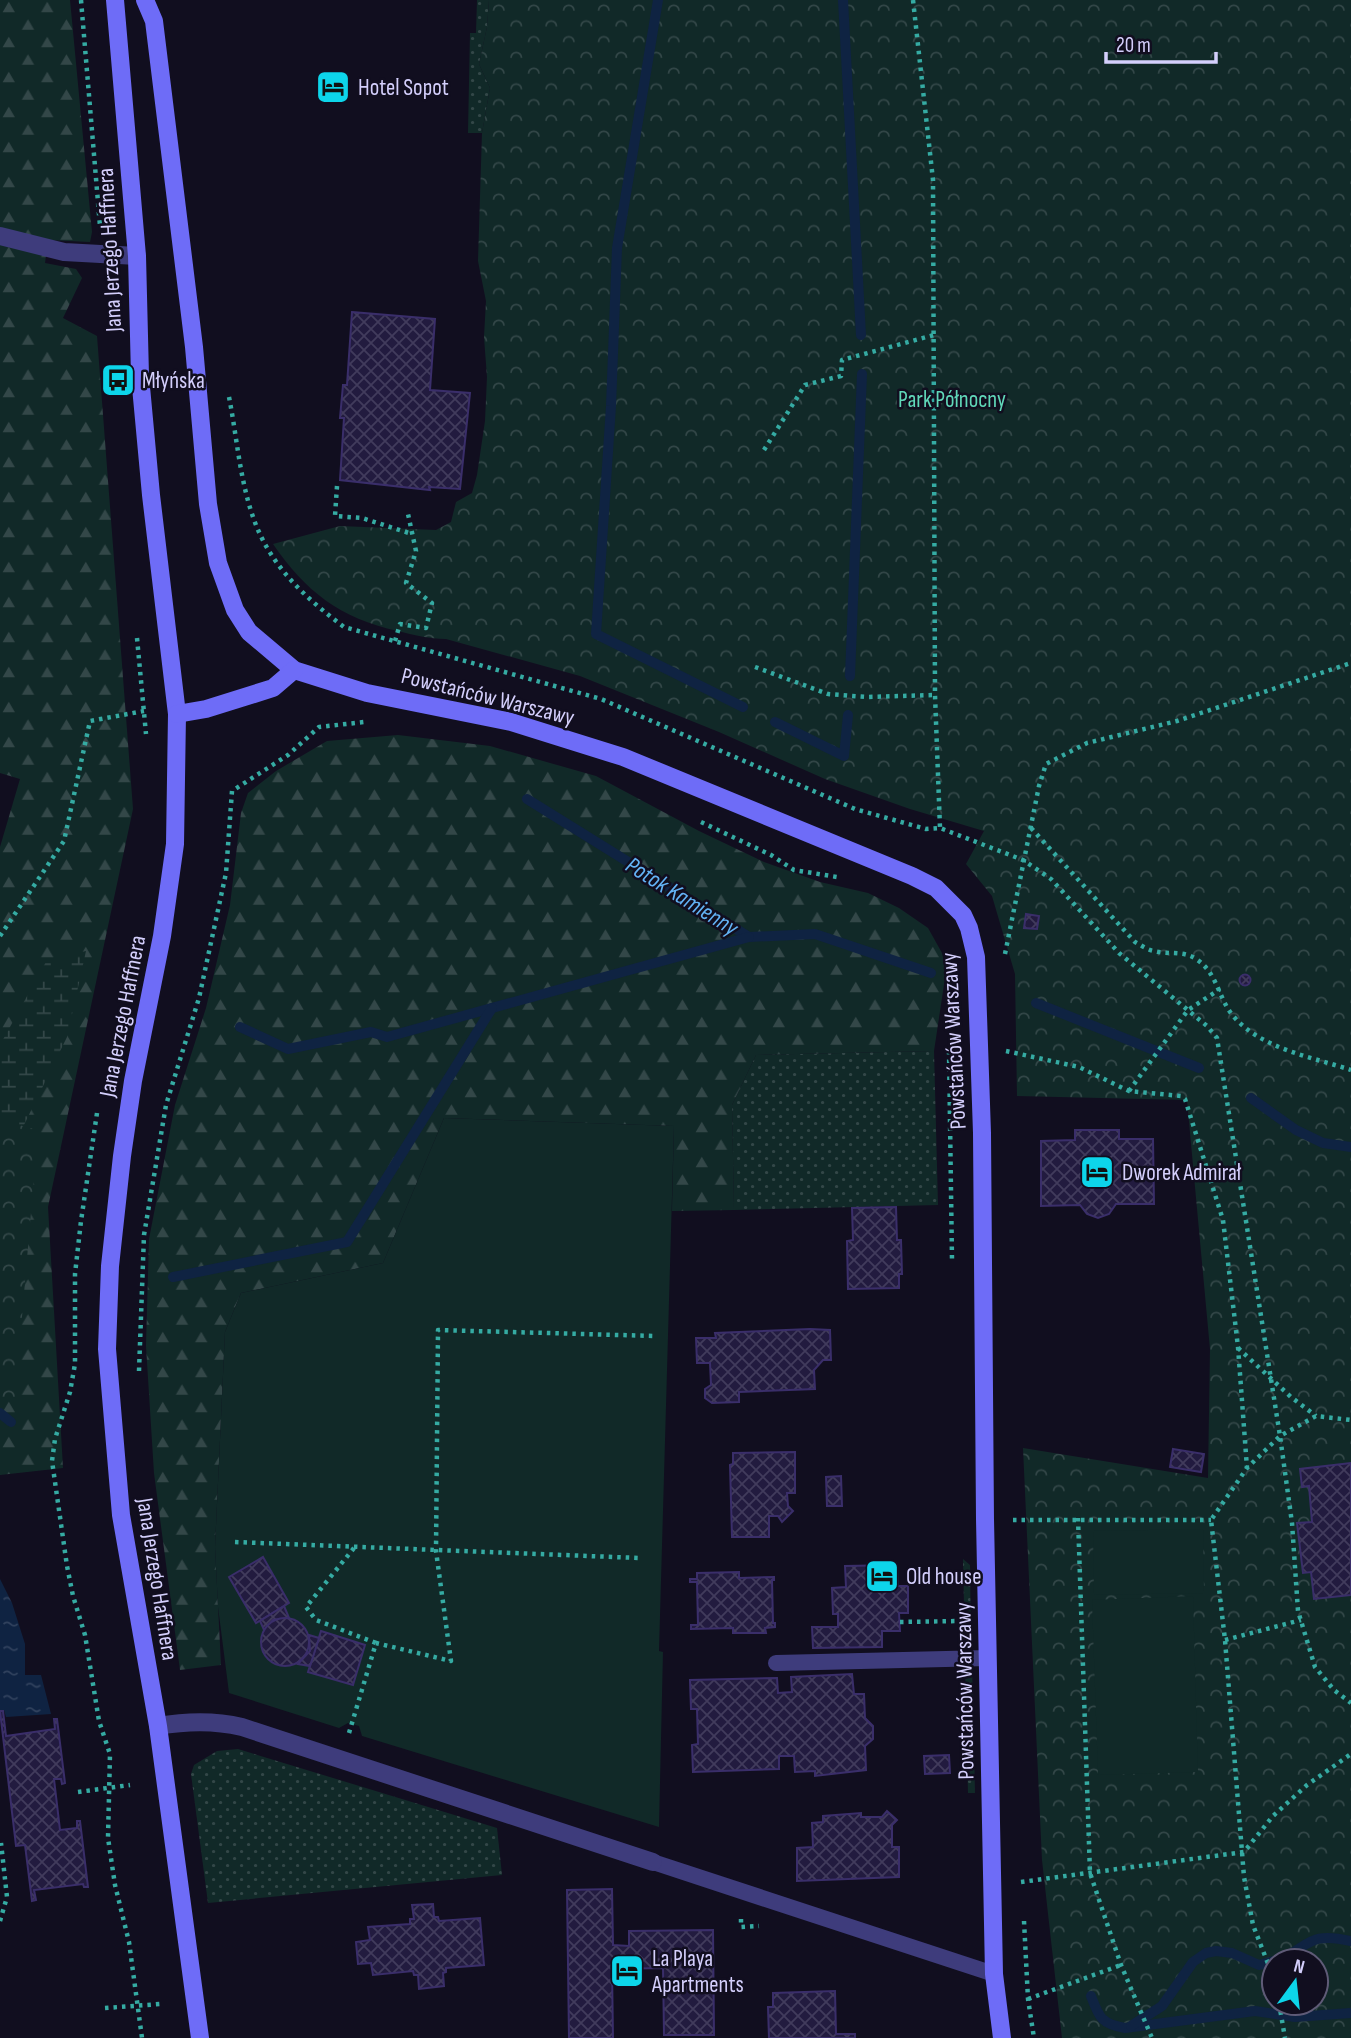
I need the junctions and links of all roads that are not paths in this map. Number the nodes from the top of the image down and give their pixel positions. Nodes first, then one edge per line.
1 (115, 0) edge
2 (145, 0) edge
3 (0, 236) edge
4 (137, 256) junction
5 (294, 670) junction
6 (177, 714) junction
7 (988, 1658) junction
8 (776, 1663) dead end
9 (158, 1726) junction
10 (653, 1862) joint
11 (994, 1973) junction
12 (200, 2038) edge
13 (1002, 2038) edge

1 - 4 street, Jana Jerzego Haffnera
2 - 5 street, Powstańców Warszawy
3 - 4 street
4 - 6 street, Jana Jerzego Haffnera
5 - 6 street
5 - 7 street, Powstańców Warszawy
6 - 9 street, Jana Jerzego Haffnera
7 - 8 lane
7 - 11 street, Powstańców Warszawy
9 - 10 street
9 - 12 street, Jana Jerzego Haffnera
10 - 11 lane
11 - 13 street, Powstańców Warszawy

